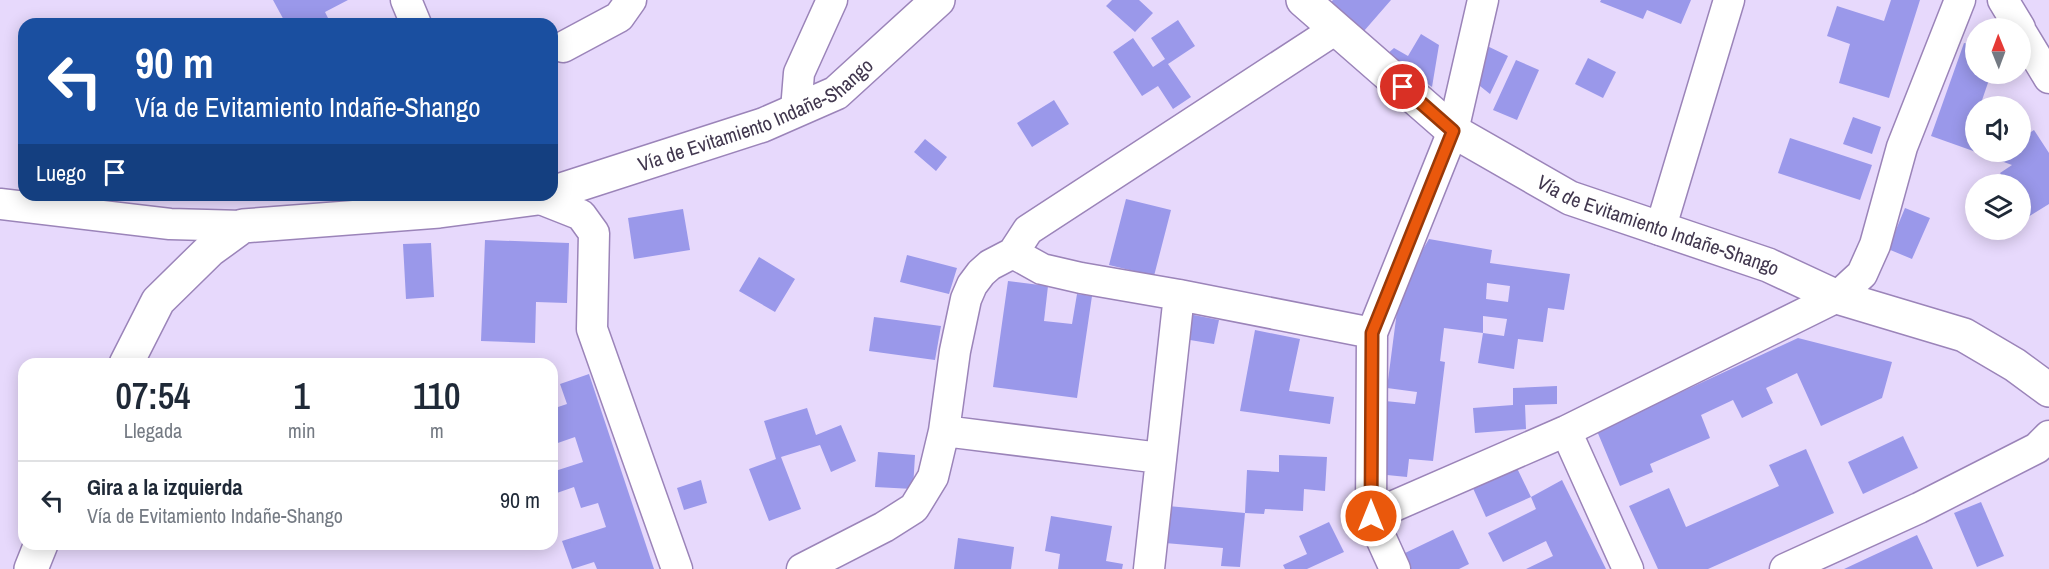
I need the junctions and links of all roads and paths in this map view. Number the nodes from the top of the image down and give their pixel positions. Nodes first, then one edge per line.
1 (406, 0) edge
2 (631, 0) edge
3 (832, 0) edge
4 (938, 0) edge
5 (1303, 0) edge
6 (1483, 0) edge
7 (1730, 0) edge
8 (1960, 0) edge
9 (2003, 0) edge
10 (414, 18) edge
11 (2014, 18) edge
12 (1336, 29) junction
13 (563, 47) dead end
14 (2031, 48) edge
15 (2049, 78) edge
16 (796, 110) junction
17 (1453, 131) junction
18 (558, 190) edge
19 (504, 201) edge
20 (554, 201) edge
21 (0, 204) edge
22 (243, 226) junction
23 (1660, 230) junction
24 (1012, 253) junction
25 (1179, 295) junction
26 (1837, 297) junction
27 (1372, 333) junction
28 (129, 358) edge
29 (2049, 390) edge
30 (1566, 430) junction
31 (944, 431) junction
32 (2049, 436) edge
33 (1160, 458) junction
34 (1371, 516) junction
35 (39, 550) edge
36 (31, 569) edge
37 (677, 569) edge
38 (802, 569) edge
39 (1149, 569) edge
40 (1395, 569) edge
41 (1628, 569) edge
42 (1785, 569) edge

1 - 10 street
2 - 13 street
3 - 16 street
4 - 16 main road, Vía de Evitamiento Indañe-Shango
5 - 12 main road, Vía de Evitamiento Indañe-Shango
6 - 17 street
7 - 23 street
8 - 26 street
9 - 11 street
12 - 17 main road, Vía de Evitamiento Indañe-Shango
12 - 24 street
14 - 15 street
16 - 18 main road, Vía de Evitamiento Indañe-Shango
17 - 23 main road, Vía de Evitamiento Indañe-Shango
17 - 27 street
19 - 22 main road, Vía de Evitamiento Indañe-Shango
20 - 37 street
21 - 22 street
22 - 28 main road
23 - 26 main road, Vía de Evitamiento Indañe-Shango
24 - 25 street
24 - 31 street
25 - 27 street
25 - 33 street
26 - 29 main road, Vía de Evitamiento Indañe-Shango
26 - 30 street
27 - 34 street
30 - 34 street
30 - 41 street
31 - 33 street
31 - 38 street
32 - 42 street
33 - 39 street
34 - 40 street
35 - 36 main road

